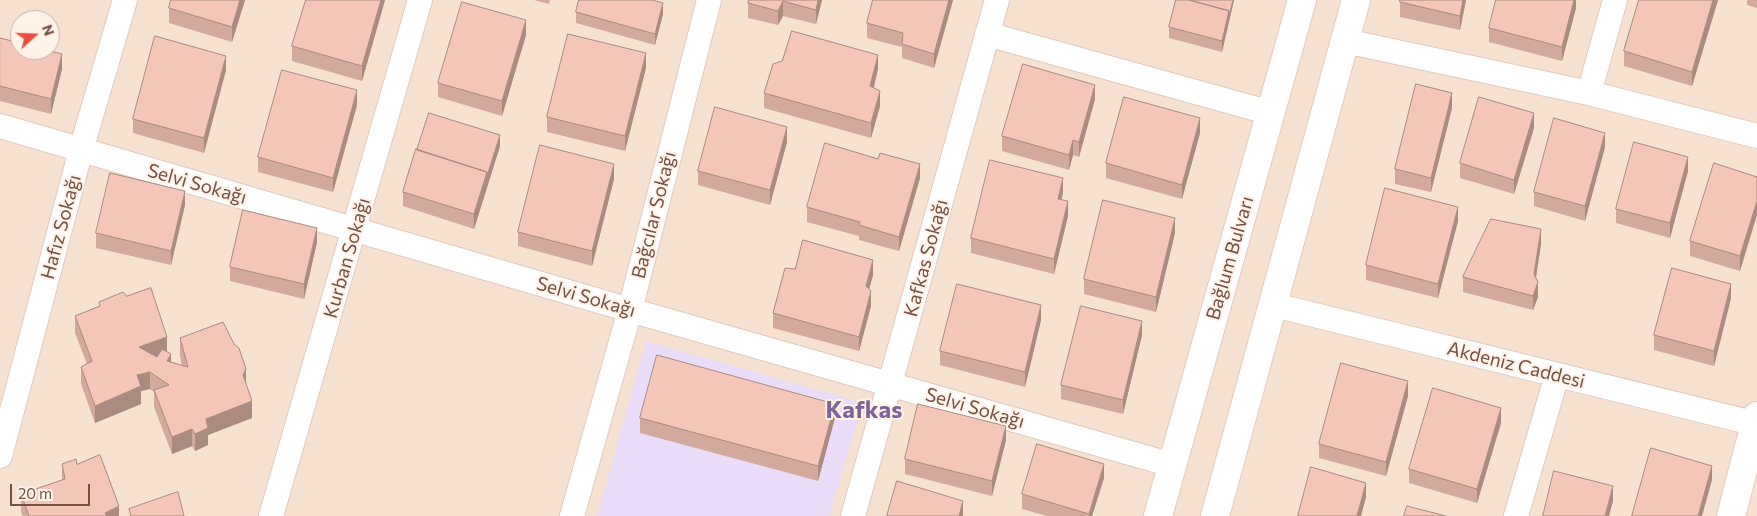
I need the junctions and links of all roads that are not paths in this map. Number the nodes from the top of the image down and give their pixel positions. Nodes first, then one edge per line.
1 (125, 0) edge
2 (420, 0) edge
3 (709, 0) edge
4 (997, 0) edge
5 (1302, 0) edge
6 (1356, 0) edge
7 (1614, 0) edge
8 (987, 34) junction
9 (1345, 41) junction
10 (1589, 93) junction
11 (1271, 113) junction
12 (0, 126) edge
13 (1757, 136) edge
14 (81, 150) junction
15 (356, 229) junction
16 (1274, 305) junction
17 (630, 310) junction
18 (1557, 375) junction
19 (891, 384) junction
20 (1756, 421) edge
21 (1, 446) edge
22 (1172, 464) junction
23 (271, 516) edge
24 (572, 516) edge
25 (853, 516) edge
26 (1158, 516) edge
27 (1215, 516) edge
28 (1516, 516) edge
29 (1730, 516) edge

1 - 14 street, Hafız Sokağı
2 - 15 street, Kurban Sokağı
3 - 17 street, Bağcılar Sokağı
4 - 8 street, Kafkas Sokağı
5 - 11 main road, Bağlum Bulvarı
6 - 9 main road
7 - 10 street
8 - 11 street
8 - 19 street, Kafkas Sokağı
9 - 10 street
9 - 16 main road
10 - 13 street
11 - 22 main road, Bağlum Bulvarı
12 - 14 street, Selvi Sokağı
14 - 15 street, Selvi Sokağı
14 - 21 street, Hafız Sokağı
15 - 17 street, Selvi Sokağı
15 - 23 street, Kurban Sokağı
16 - 18 street, Akdeniz Caddesi
16 - 27 main road
17 - 19 street, Selvi Sokağı
17 - 24 street, Bağcılar Sokağı
18 - 20 street, Akdeniz Caddesi
18 - 28 street
19 - 22 street, Selvi Sokağı
19 - 25 street, Kafkas Sokağı
20 - 29 main road
22 - 26 main road, Bağlum Bulvarı

